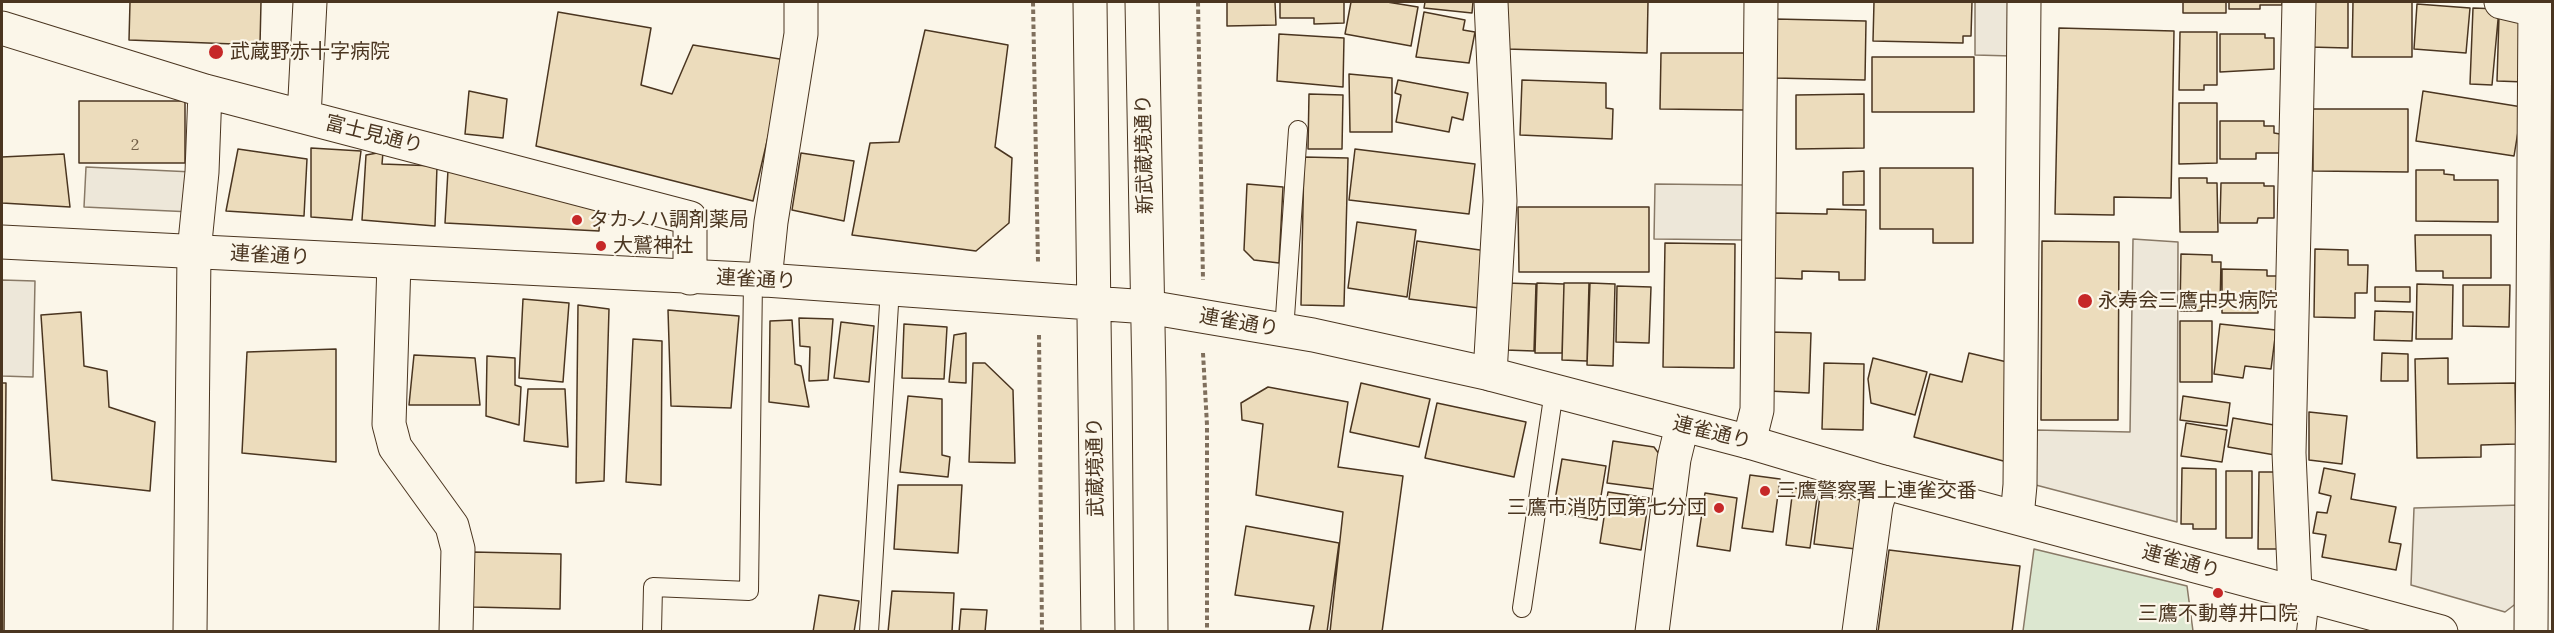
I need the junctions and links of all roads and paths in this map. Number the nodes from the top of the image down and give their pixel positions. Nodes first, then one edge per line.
1 (310, 2) edge
2 (801, 2) edge
3 (1033, 2) edge
4 (1090, 2) edge
5 (1142, 2) edge
6 (1198, 2) edge
7 (1491, 2) edge
8 (1761, 2) edge
9 (2024, 2) edge
10 (2299, 2) edge
11 (2501, 2) edge
12 (2541, 8) edge
13 (2, 28) edge
14 (205, 91) junction
15 (304, 117) junction
16 (1298, 130) dead end
17 (2, 242) edge
18 (194, 252) junction
19 (394, 262) junction
20 (1038, 267) dead end
21 (690, 278) junction
22 (759, 280) junction
23 (1203, 285) dead end
24 (890, 288) junction
25 (1093, 303) junction
26 (1148, 307) junction
27 (1040, 328) dead end
28 (1284, 331) junction
29 (1203, 349) dead end
30 (1490, 374) junction
31 (1554, 391) junction
32 (1682, 426) junction
33 (1749, 442) junction
34 (1882, 482) junction
35 (2017, 517) junction
36 (2302, 594) junction
37 (1522, 609) dead end
38 (190, 632) edge
39 (456, 632) edge
40 (652, 632) edge
41 (869, 632) edge
42 (1042, 632) edge
43 (1098, 632) edge
44 (1151, 632) edge
45 (1207, 632) edge
46 (1652, 632) edge
47 (1859, 632) edge
48 (2306, 632) edge
49 (2441, 632) edge
50 (2531, 632) edge

1 - 15 street
2 - 22 street
3 - 20 path
4 - 25 street
5 - 26 street, 新武蔵境通り
6 - 23 path
7 - 30 street
8 - 33 street
9 - 35 street
10 - 36 street
11 - 12 street
12 - 50 street
13 - 14 street, 富士見通り
14 - 15 street, 富士見通り
14 - 18 street
15 - 21 street, 富士見通り
16 - 28 lane
17 - 18 street, 連雀通り
18 - 19 street, 連雀通り
18 - 38 street
19 - 21 street, 連雀通り
19 - 39 street
21 - 22 street, 連雀通り
22 - 24 street, 連雀通り
22 - 40 lane
24 - 25 street, 連雀通り
24 - 41 lane
25 - 26 street, 連雀通り
25 - 43 street, 武蔵境通り
26 - 28 street, 連雀通り
26 - 44 street
27 - 42 path
28 - 30 street, 連雀通り
29 - 45 path
30 - 31 street, 連雀通り
31 - 32 street, 連雀通り
31 - 37 lane
32 - 33 street, 連雀通り
32 - 46 street
33 - 34 street, 連雀通り
34 - 35 street, 連雀通り
34 - 47 street
35 - 36 street, 連雀通り
36 - 48 lane
36 - 49 street, 連雀通り

